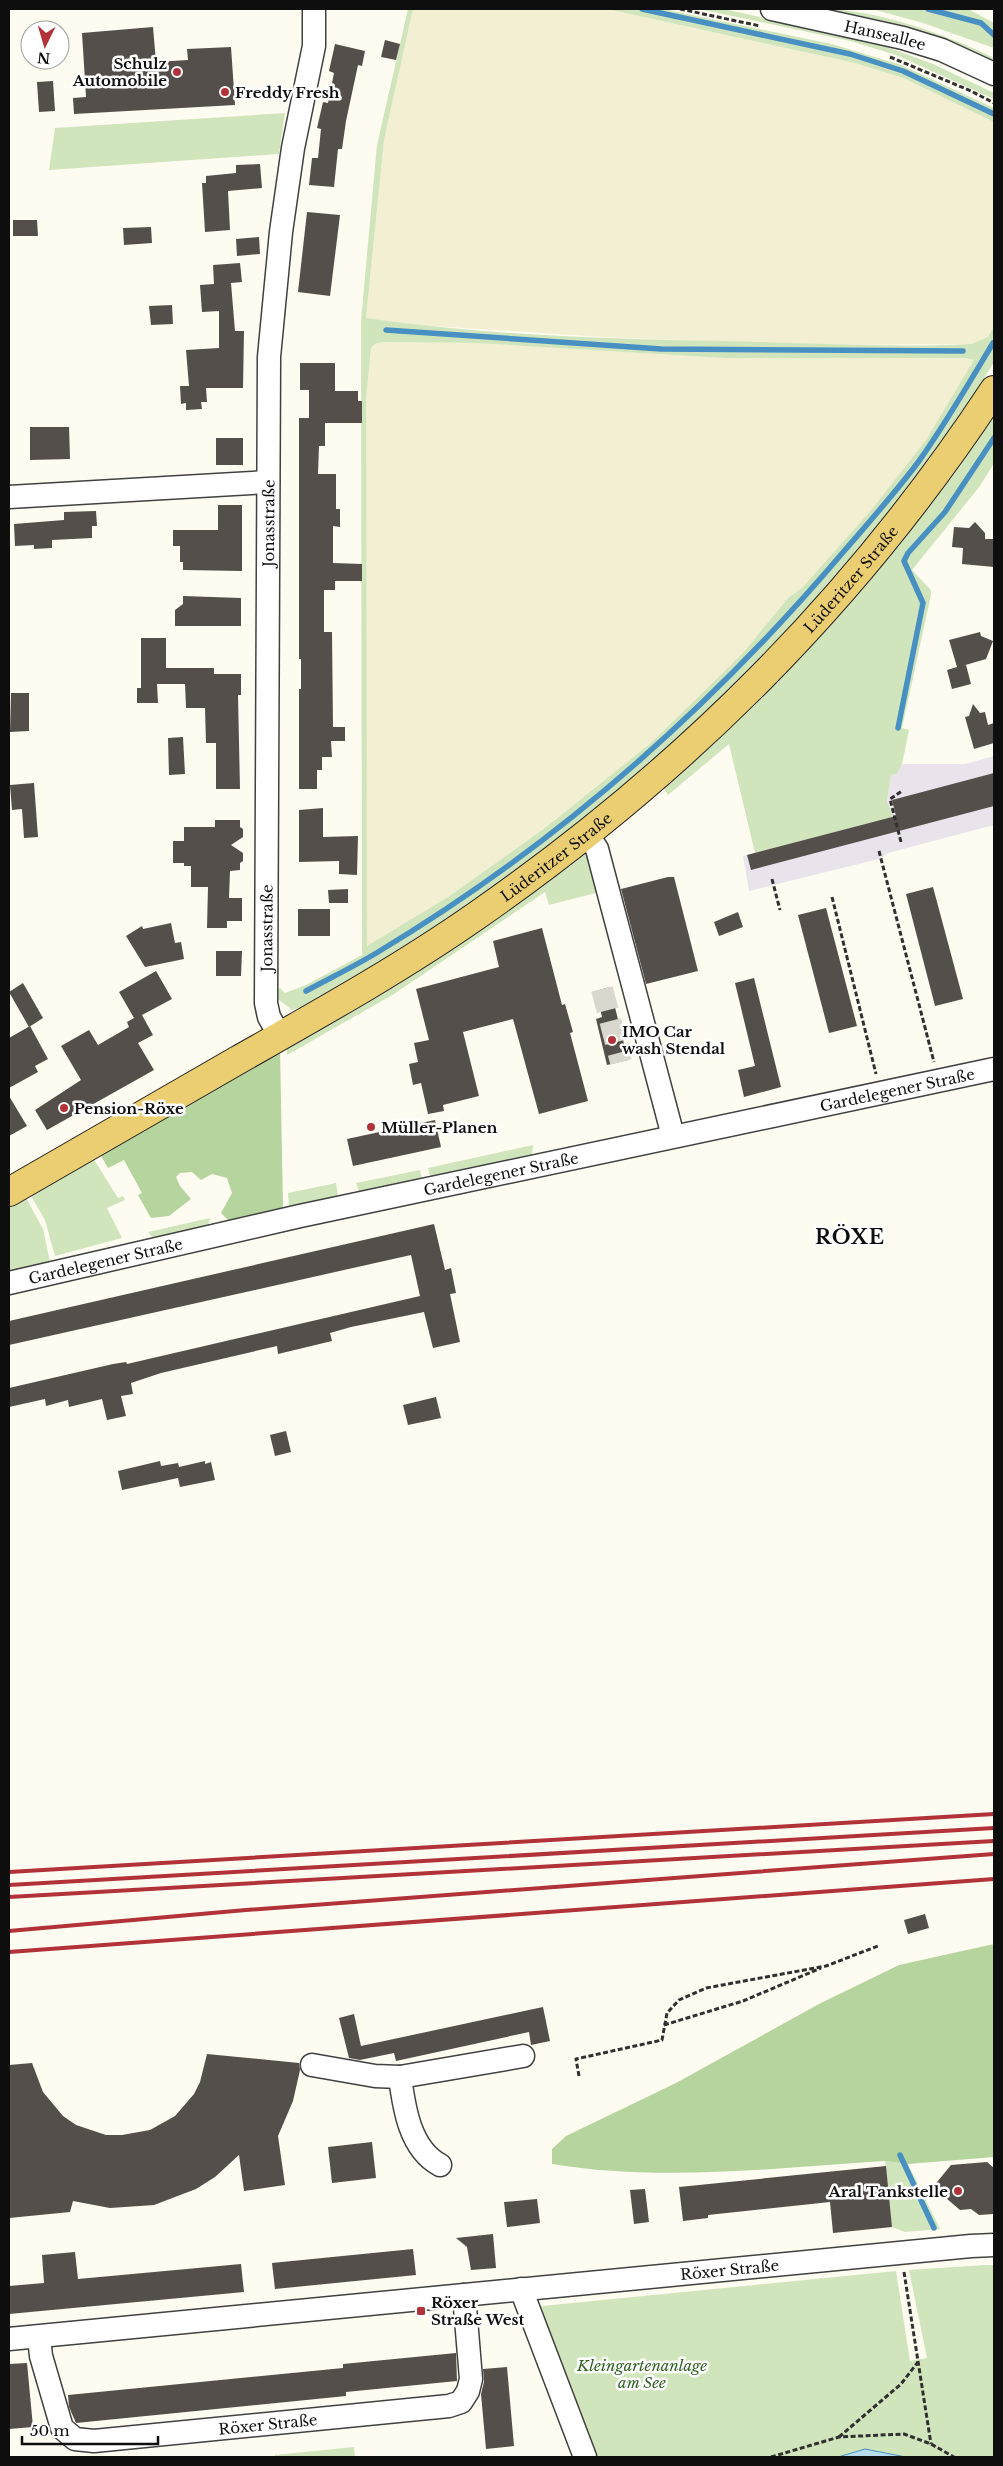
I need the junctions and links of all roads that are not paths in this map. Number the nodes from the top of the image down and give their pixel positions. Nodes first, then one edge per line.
1 (314, 9) edge
2 (768, 18) edge
3 (994, 74) edge
4 (994, 390) edge
5 (268, 482) junction
6 (9, 497) edge
7 (588, 834) junction
8 (280, 1036) junction
9 (994, 1069) edge
10 (673, 1136) junction
11 (9, 1192) edge
12 (9, 1283) edge
13 (523, 2056) dead end
14 (312, 2065) dead end
15 (400, 2077) junction
16 (440, 2165) dead end
17 (994, 2245) edge
18 (521, 2289) junction
19 (464, 2295) junction
20 (38, 2336) junction
21 (9, 2339) edge
22 (585, 2457) edge

1 - 5 street, Jonasstraße
2 - 3 street, Hanseallee
4 - 7 main road, Lüderitzer Straße
5 - 6 street
5 - 8 street, Jonasstraße
7 - 8 main road, Lüderitzer Straße
7 - 10 street
8 - 11 main road, Lüderitzer Straße
9 - 10 street, Gardelegener Straße
10 - 12 street, Gardelegener Straße
13 - 15 street
14 - 15 street
15 - 16 street
17 - 18 street, Röxer Straße
18 - 19 street, Röxer Straße
18 - 22 street
19 - 20 street, Röxer Straße
19 - 20 street, Röxer Straße
20 - 21 street, Röxer Straße

